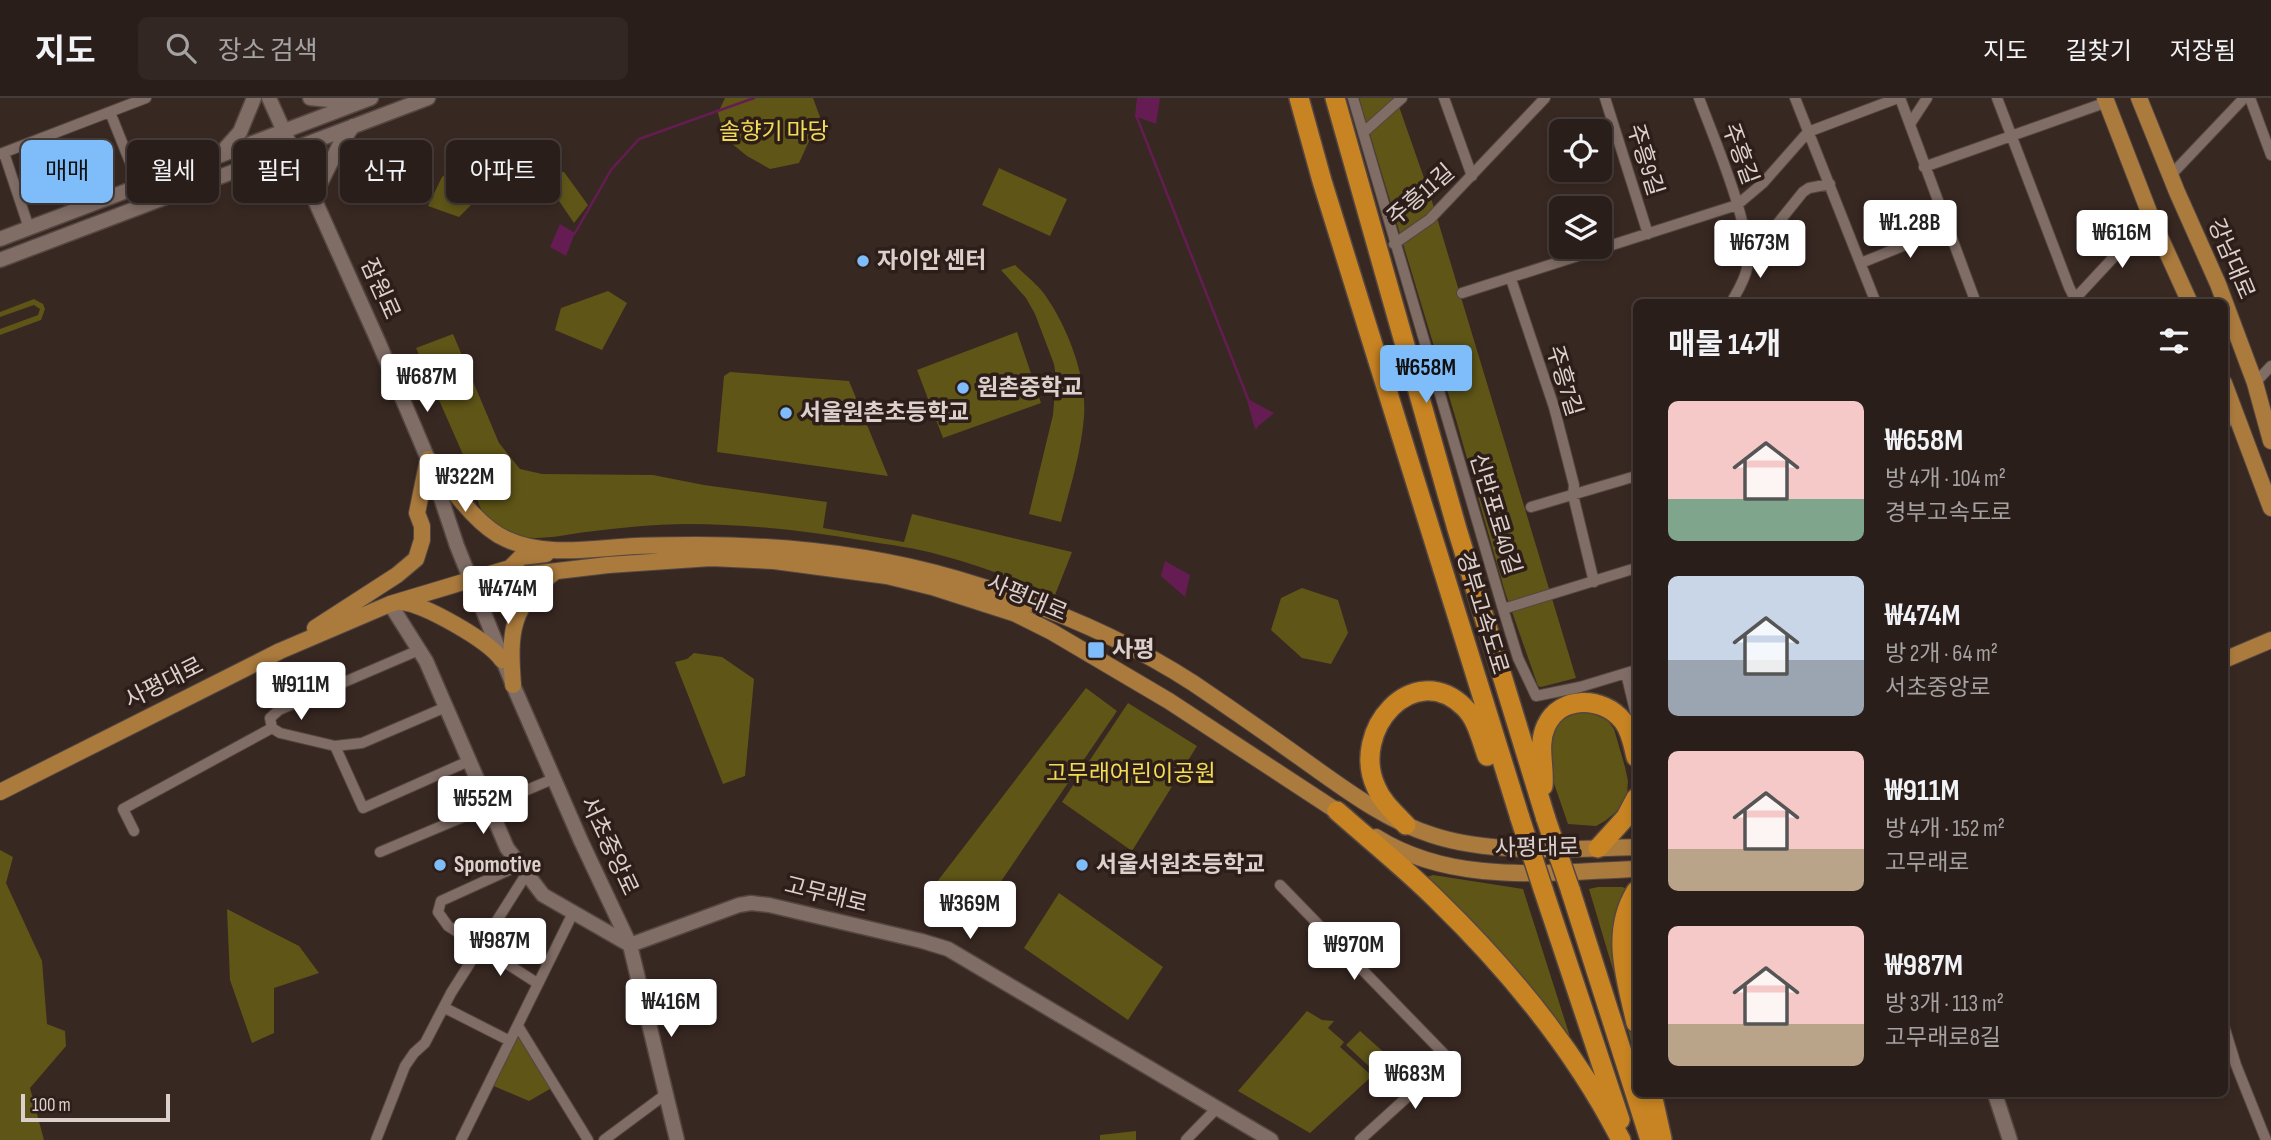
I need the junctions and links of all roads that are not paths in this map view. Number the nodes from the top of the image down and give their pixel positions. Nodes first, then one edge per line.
1 (254, 98) edge
2 (269, 98) edge
3 (310, 98) edge
4 (428, 98) edge
5 (1290, 98) edge
6 (1299, 98) edge
7 (1335, 98) edge
8 (1353, 98) edge
9 (1402, 98) edge
10 (1444, 98) edge
11 (1545, 98) edge
12 (1605, 98) edge
13 (1699, 98) edge
14 (1795, 98) edge
15 (1899, 98) edge
16 (1927, 98) edge
17 (1997, 98) edge
18 (2139, 98) edge
19 (2244, 98) edge
20 (2250, 98) edge
21 (143, 99) edge
22 (368, 99) edge
23 (2106, 100) edge
24 (110, 112) junction
25 (1910, 124) junction
26 (354, 125) junction
27 (283, 130) junction
28 (1363, 132) junction
29 (1808, 132) junction
30 (2011, 135) junction
31 (287, 140) edge
32 (313, 140) edge
33 (219, 152) edge
34 (2, 153) edge
35 (219, 154) edge
36 (127, 155) edge
37 (2271, 155) edge
38 (1924, 167) junction
39 (326, 172) edge
40 (1472, 176) junction
41 (2170, 176) junction
42 (1322, 181) junction
43 (1830, 184) junction
44 (127, 190) edge
45 (149, 203) edge
46 (315, 203) edge
47 (1738, 205) junction
48 (2151, 217) junction
49 (29, 228) junction
50 (1947, 228) junction
51 (1648, 234) junction
52 (0, 239) edge
53 (1394, 244) junction
54 (1747, 247) junction
55 (0, 260) edge
56 (1861, 263) junction
57 (1511, 279) junction
58 (1462, 293) dead end
59 (1733, 299) edge
60 (1874, 299) edge
61 (1974, 299) edge
62 (2074, 299) edge
63 (2077, 299) edge
64 (2188, 299) edge
65 (2224, 299) edge
66 (2228, 311) edge
67 (2271, 366) edge
68 (2255, 383) junction
69 (2228, 392) edge
70 (2236, 411) junction
71 (2228, 421) edge
72 (2271, 441) edge
73 (428, 459) junction
74 (1633, 477) edge
75 (1573, 495) junction
76 (1531, 506) dead end
77 (2271, 508) edge
78 (604, 549) junction
79 (569, 552) junction
80 (510, 568) junction
81 (1633, 569) edge
82 (560, 570) junction
83 (471, 580) junction
84 (1594, 582) junction
85 (392, 603) junction
86 (1503, 609) junction
87 (2271, 640) edge
88 (419, 650) junction
89 (280, 651) junction
90 (2228, 658) edge
91 (502, 660) junction
92 (1631, 672) edge
93 (513, 685) junction
94 (446, 708) junction
95 (272, 728) junction
96 (335, 746) junction
97 (1633, 748) edge
98 (469, 761) junction
99 (553, 779) junction
100 (1511, 790) junction
101 (0, 792) edge
102 (1633, 804) edge
103 (489, 806) junction
104 (1337, 811) junction
105 (1544, 812) junction
106 (1406, 825) junction
107 (134, 831) dead end
108 (1633, 847) edge
109 (1598, 848) junction
110 (380, 852) dead end
111 (523, 869) junction
112 (1633, 869) edge
113 (1280, 885) dead end
114 (1633, 897) edge
115 (573, 913) junction
116 (480, 946) junction
117 (630, 946) junction
118 (537, 983) junction
119 (1633, 1007) edge
120 (444, 1008) junction
121 (519, 1026) junction
122 (2228, 1040) edge
123 (510, 1041) junction
124 (1633, 1087) edge
125 (666, 1094) junction
126 (1636, 1097) edge
127 (1653, 1097) edge
128 (1996, 1097) edge
129 (1218, 1107) junction
130 (376, 1140) edge
131 (461, 1140) edge
132 (588, 1140) edge
133 (604, 1140) edge
134 (677, 1140) edge
135 (1186, 1140) edge
136 (1271, 1140) edge
137 (1360, 1140) edge
138 (1620, 1140) edge
139 (1626, 1140) edge
140 (1650, 1140) edge
141 (1662, 1140) edge
142 (2010, 1140) edge
143 (2266, 1140) edge

1 - 33 main road
2 - 27 main road, 잠원로
3 - 22 main road
4 - 26 main road
5 - 42 highway
6 - 42 highway, 경부고속도로
7 - 105 highway, 경부고속도로
8 - 28 street, 신반포로40길
9 - 28 street
10 - 40 street, 주흥11길
11 - 40 street, 주흥11길
12 - 51 street, 주흥9길
13 - 47 street, 주흥길
14 - 29 street
15 - 25 street
15 - 29 street
16 - 25 street
17 - 30 street
18 - 41 main road, 강남대로
19 - 41 street
20 - 37 street
21 - 24 street
22 - 27 main road
23 - 30 street
23 - 48 main road
24 - 34 street
24 - 36 street
25 - 38 street
26 - 32 main road
26 - 39 main road
27 - 31 main road, 잠원로
27 - 35 main road
28 - 53 street, 신반포로40길
29 - 43 street
29 - 47 street
30 - 38 street
30 - 62 street
34 - 49 street
38 - 50 street
40 - 53 street, 주흥11길
41 - 65 main road, 강남대로
42 - 100 highway, 경부고속도로
43 - 54 street
43 - 56 street
44 - 49 main road
45 - 55 main road
46 - 73 main road, 잠원로
47 - 51 street
47 - 54 street, 주흥길
48 - 63 street
48 - 64 main road
49 - 52 main road
50 - 56 street
50 - 61 street
51 - 57 street
53 - 86 street, 신반포로40길
54 - 59 street, 주흥길
56 - 60 street
57 - 58 street
57 - 75 street, 주흥7길
66 - 68 main road, 강남대로
67 - 68 street
68 - 72 main road, 강남대로
69 - 70 main road
70 - 71 street
70 - 77 main road
73 - 79 main road
73 - 83 main road, 잠원로
73 - 89 main road
74 - 75 street
75 - 76 street
75 - 84 street, 주흥7길
78 - 79 main road, 사평대로
78 - 82 main road
78 - 106 main road, 사평대로
79 - 80 main road, 사평대로
80 - 82 main road, 사평대로
80 - 83 main road, 사평대로
81 - 84 street
82 - 93 main road
82 - 104 main road, 사평대로
83 - 85 main road, 사평대로
83 - 91 main road, 서초중앙로
84 - 86 street
85 - 88 main road
85 - 89 main road, 사평대로
85 - 91 main road
86 - 92 street, 신반포로40길
87 - 90 main road
88 - 94 main road
88 - 95 street
89 - 101 main road, 사평대로
91 - 93 main road, 서초중앙로
93 - 99 main road, 서초중앙로
94 - 96 street
94 - 98 main road
95 - 96 street
95 - 107 street
96 - 98 street
97 - 105 highway
98 - 103 main road
99 - 103 street
99 - 117 main road, 서초중앙로
100 - 106 highway
100 - 139 highway, 경부고속도로, bridge
102 - 109 highway
103 - 110 street
103 - 111 main road
104 - 112 main road, 사평대로
104 - 138 highway
105 - 124 highway, 경부고속도로, bridge
106 - 109 main road, 사평대로
108 - 109 main road, 사평대로
111 - 115 main road
111 - 116 street
111 - 116 street
113 - 137 street
114 - 119 highway
115 - 117 main road
115 - 118 street
116 - 118 street
116 - 120 street
117 - 125 main road, 서초중앙로
117 - 129 main road, 고무래로
118 - 121 street
120 - 123 street
120 - 130 street
121 - 123 street
121 - 132 street
122 - 143 street
123 - 131 street
125 - 133 street
125 - 134 main road, 서초중앙로
126 - 140 highway, 경부고속도로, bridge
127 - 141 highway
128 - 142 main road
129 - 135 street
129 - 136 main road, 고무래로

